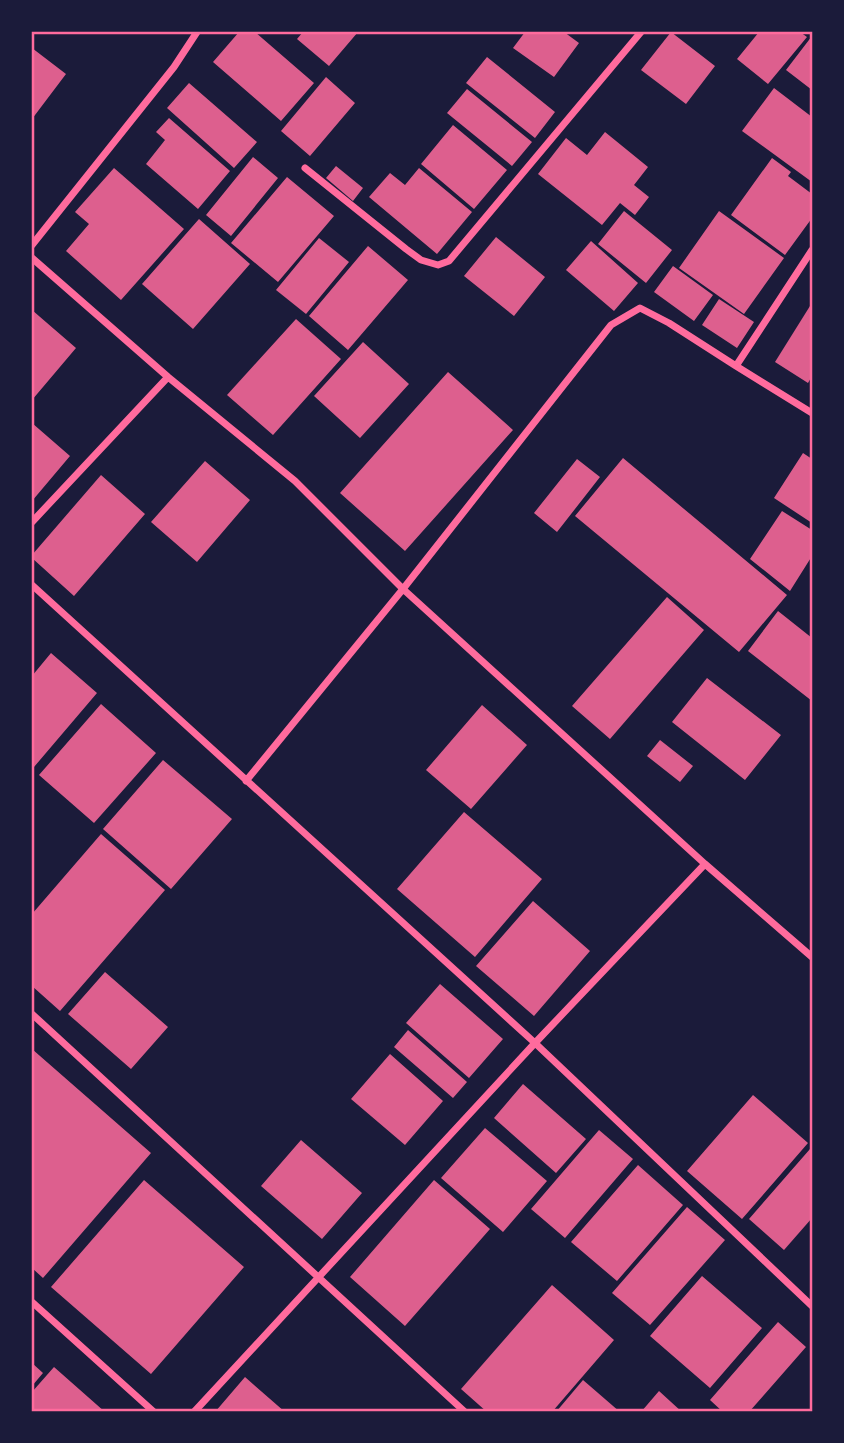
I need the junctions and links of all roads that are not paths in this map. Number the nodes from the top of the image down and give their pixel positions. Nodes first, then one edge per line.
1 (197, 32) edge
2 (641, 32) edge
3 (305, 168) dead end
4 (32, 244) edge
5 (813, 250) edge
6 (32, 258) edge
7 (736, 366) junction
8 (168, 377) junction
9 (813, 413) edge
10 (32, 522) edge
11 (32, 585) edge
12 (403, 589) junction
13 (246, 781) junction
14 (705, 864) junction
15 (813, 957) edge
16 (32, 1014) edge
17 (535, 1043) junction
18 (318, 1276) junction
19 (32, 1302) edge
20 (813, 1306) edge
21 (153, 1412) edge
22 (194, 1412) edge
23 (465, 1412) edge

1 - 4 street
2 - 3 street
5 - 7 street
6 - 8 street
7 - 9 street
7 - 12 street
8 - 10 street
8 - 12 street
11 - 13 street
12 - 13 street
12 - 14 street
13 - 17 street
14 - 15 street
14 - 17 street
16 - 18 street
17 - 18 street
17 - 20 street
18 - 22 street
18 - 23 street
19 - 21 street

